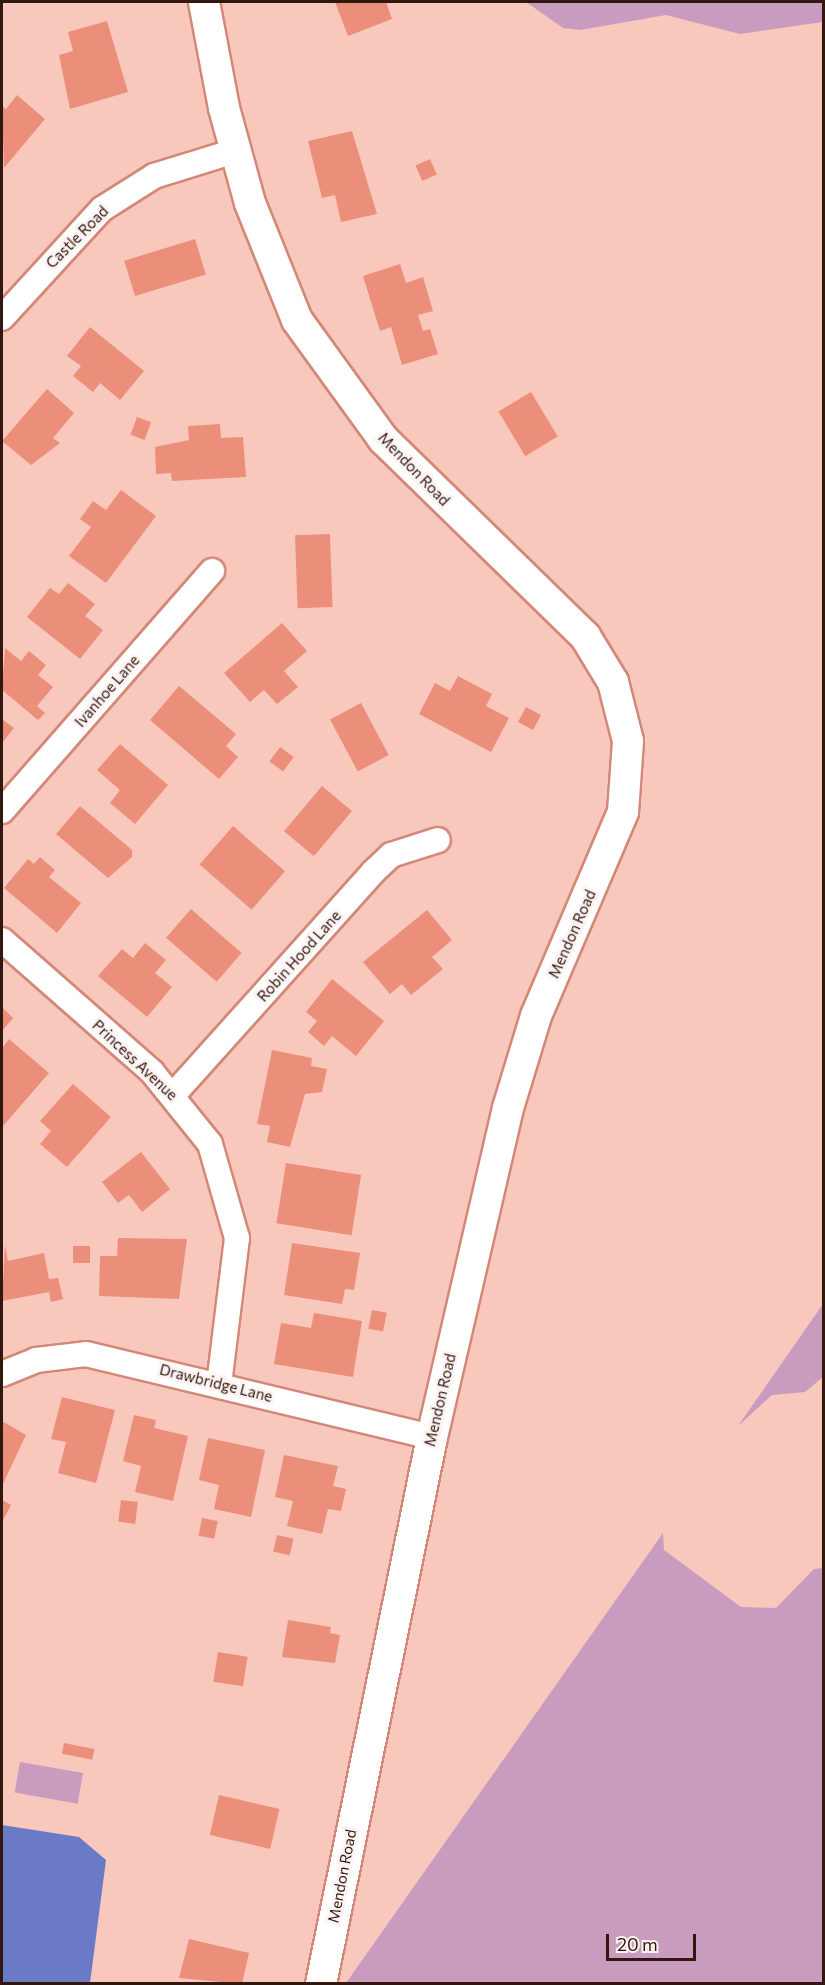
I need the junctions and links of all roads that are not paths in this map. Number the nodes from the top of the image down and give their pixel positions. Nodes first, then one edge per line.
1 (204, 2) edge
2 (235, 151) junction
3 (2, 318) edge
4 (212, 571) dead end
5 (2, 811) edge
6 (438, 840) dead end
7 (2, 940) edge
8 (174, 1094) junction
9 (2, 1374) edge
10 (219, 1384) junction
11 (432, 1437) junction
12 (321, 1983) edge

1 - 2 street, Mendon Road
2 - 3 street, Castle Road
2 - 11 street, Mendon Road
4 - 5 street, Ivanhoe Lane
6 - 8 street, Robin Hood Lane
7 - 8 street, Princess Avenue
8 - 10 street, Princess Avenue
9 - 10 street, Drawbridge Lane
10 - 11 street, Drawbridge Lane
11 - 12 street, Mendon Road

